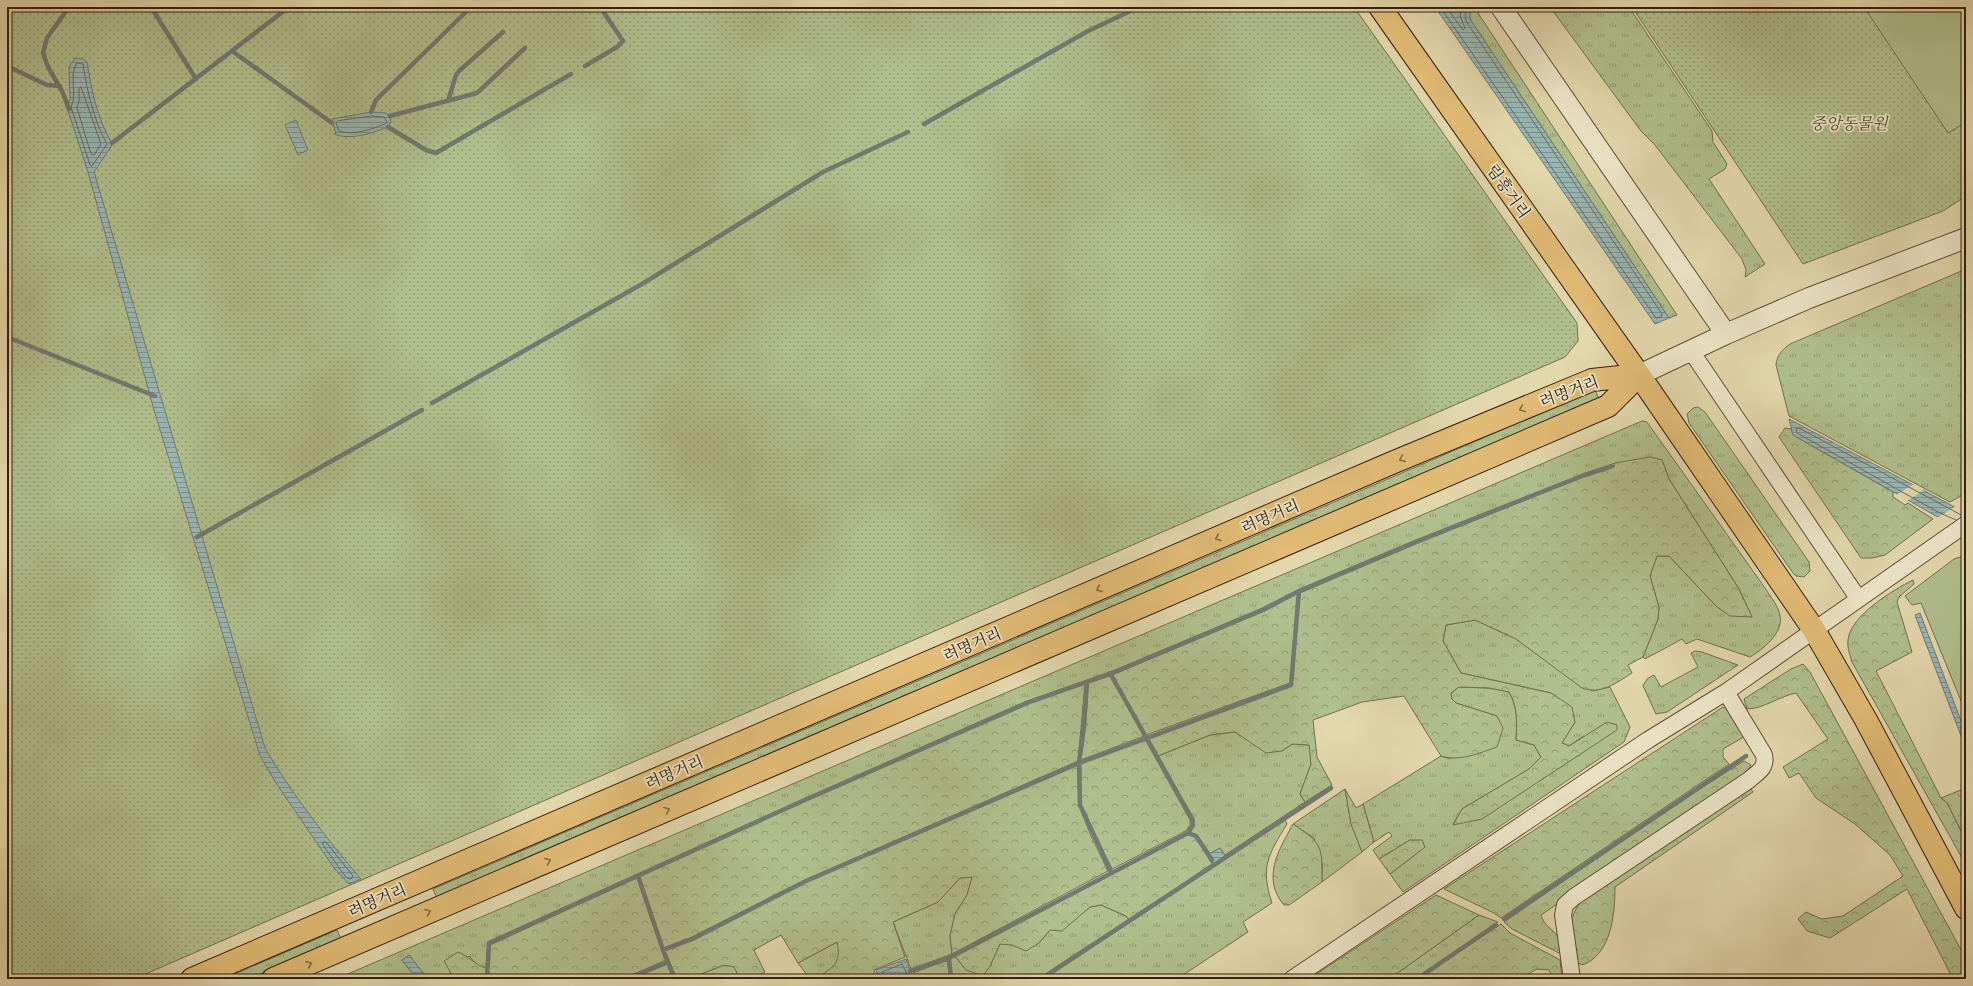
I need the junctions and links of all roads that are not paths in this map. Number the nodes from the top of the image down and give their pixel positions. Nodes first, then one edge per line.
1 (1380, 7) edge
2 (1501, 7) edge
3 (1966, 238) edge
4 (1726, 334) junction
5 (1691, 351) junction
6 (1639, 375) junction
7 (1966, 524) edge
8 (1858, 598) junction
9 (1814, 630) junction
10 (1726, 692) junction
11 (1966, 908) edge
12 (192, 979) edge
13 (273, 979) edge
14 (1292, 979) edge
15 (1572, 979) edge

1 - 6 main road, 림흥거리
2 - 4 street
3 - 4 street
4 - 5 street
5 - 6 street
5 - 8 street
6 - 9 main road, 림흥거리
6 -> 12 main road, 려명거리
13 -> 6 main road, 려명거리
7 - 8 street
8 - 9 street
9 - 10 street
9 - 11 main road, 림흥거리
10 - 14 street
10 - 15 street

